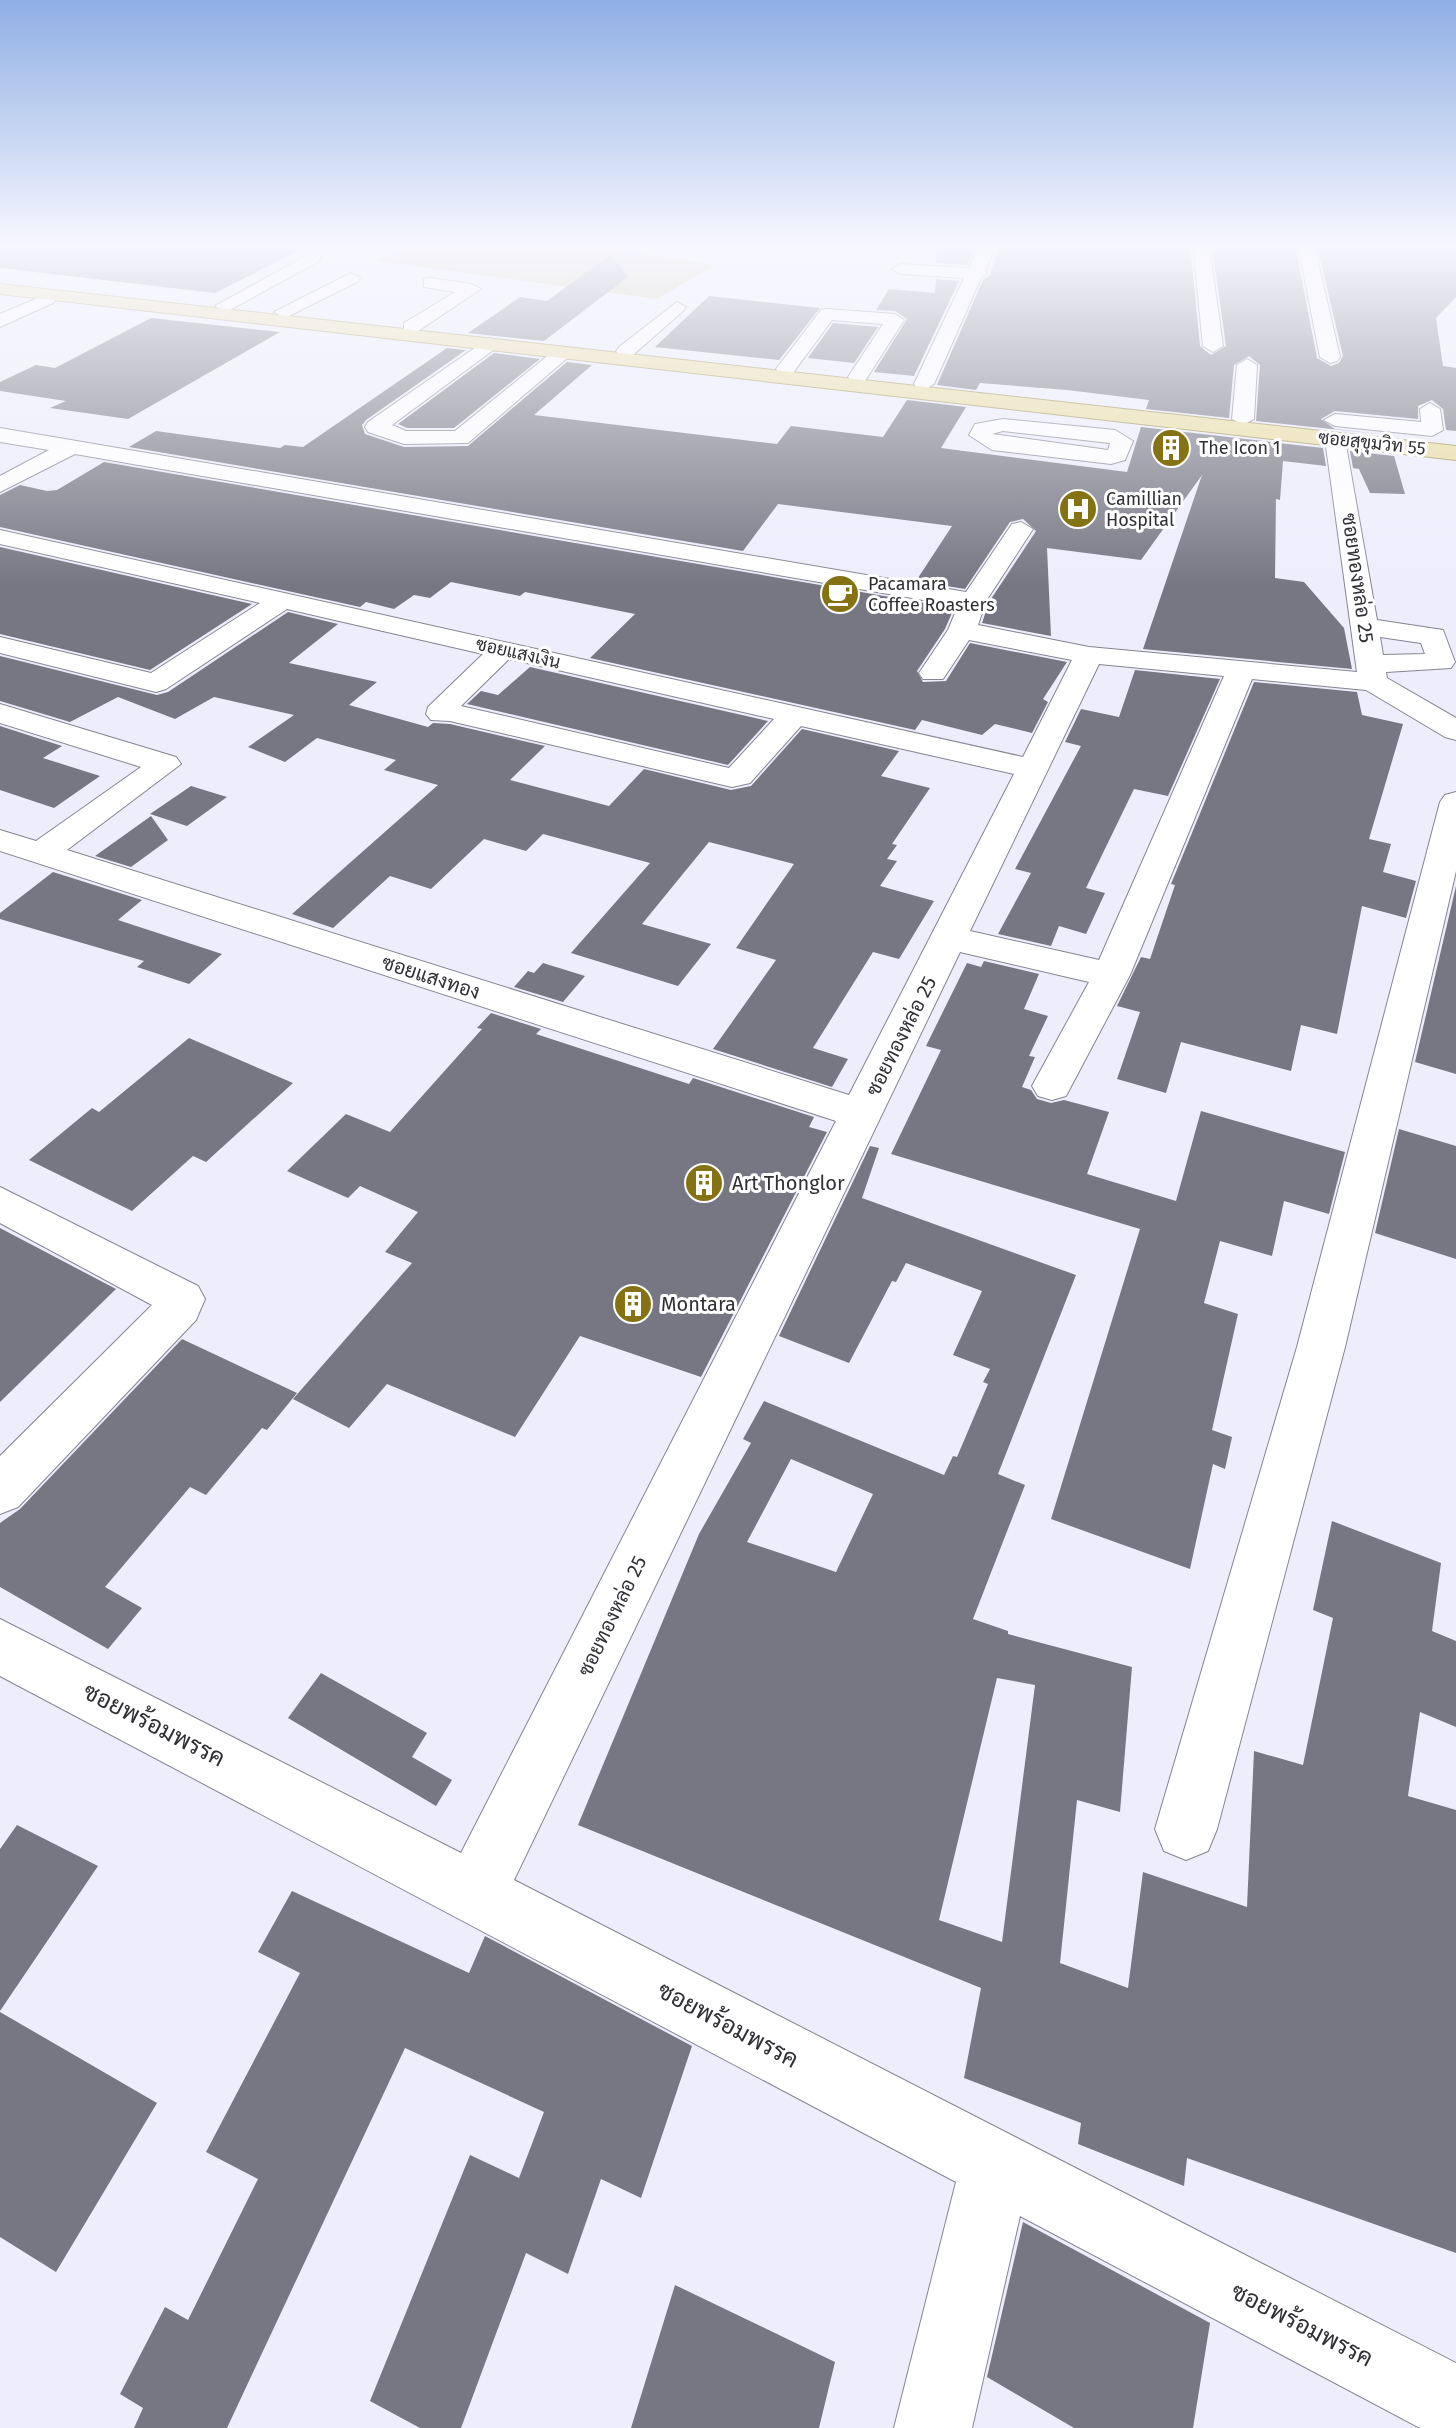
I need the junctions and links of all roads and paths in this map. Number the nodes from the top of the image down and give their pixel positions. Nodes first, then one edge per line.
1 (470, 358) edge
2 (557, 358) edge
3 (615, 358) edge
4 (691, 358) edge
5 (794, 358) edge
6 (870, 358) edge
7 (937, 358) edge
8 (1325, 358) edge
9 (1247, 365) dead end
10 (786, 369) junction
11 (858, 377) junction
12 (924, 384) junction
13 (1052, 403) junction
14 (1078, 406) junction
15 (1430, 409) dead end
16 (1243, 419) junction
17 (1041, 429) junction
18 (1336, 430) junction
19 (1065, 432) junction
20 (0, 435) edge
21 (1456, 444) edge
22 (72, 447) junction
23 (1456, 453) edge
24 (0, 485) edge
25 (1021, 529) dead end
26 (0, 537) edge
27 (281, 601) junction
28 (973, 601) junction
29 (1365, 627) junction
30 (962, 630) junction
31 (0, 645) edge
32 (504, 649) junction
33 (1089, 655) junction
34 (1242, 668) junction
35 (933, 673) dead end
36 (1372, 673) junction
37 (0, 713) edge
38 (793, 717) junction
39 (1456, 731) edge
40 (1035, 769) junction
41 (1456, 802) edge
42 (0, 840) edge
43 (41, 853) junction
44 (950, 938) junction
45 (1111, 975) junction
46 (1052, 1086) dead end
47 (862, 1114) junction
48 (0, 1203) edge
49 (0, 1491) edge
50 (0, 1646) edge
51 (1186, 1829) dead end
52 (475, 1892) junction
53 (996, 2166) junction
54 (1456, 2405) edge
55 (933, 2428) edge

1 - 2 street
3 - 13 main road, ซอยสุขุมวิท 55
4 - 10 main road, ซอยสุขุมวิท 55
5 - 10 street
6 - 11 street
7 - 12 street
8 - 18 street, ซอยทองหล่อ 25
9 - 16 street
10 - 11 main road, ซอยสุขุมวิท 55
11 - 12 main road, ซอยสุขุมวิท 55
12 - 13 main road, ซอยสุขุมวิท 55
13 - 14 main road, ซอยสุขุมวิท 55
13 - 17 street
14 - 16 main road, ซอยสุขุมวิท 55
14 - 18 main road, ซอยสุขุมวิท 55
14 - 19 street
15 - 18 street
16 - 18 main road, ซอยสุขุมวิท 55
17 - 19 street
17 - 19 street
18 - 21 main road, ซอยสุขุมวิท 55
18 - 23 main road, ซอยสุขุมวิท 55
18 - 29 street, ซอยทองหล่อ 25
20 - 22 street
22 - 24 street
22 - 28 street
25 - 28 street
26 - 27 street, ซอยแสงเงิน
27 - 31 street
27 - 32 street, ซอยแสงเงิน
28 - 30 street
29 - 36 street, ซอยทองหล่อ 25
29 - 36 street
30 - 33 street
30 - 35 street
32 - 38 street, ซอยแสงเงิน
32 - 38 street
33 - 34 street
33 - 40 street, ซอยทองหล่อ 25
34 - 36 street
34 - 45 street
36 - 39 street
37 - 43 street
38 - 40 street, ซอยแสงเงิน
40 - 44 street, ซอยทองหล่อ 25
41 - 51 street
42 - 43 street, ซอยแสงทอง
43 - 47 street, ซอยแสงทอง
44 - 45 street
44 - 47 street, ซอยทองหล่อ 25
45 - 46 street
47 - 52 street, ซอยทองหล่อ 25
48 - 49 street
50 - 52 street, ซอยพร้อมพรรค
52 - 53 street, ซอยพร้อมพรรค
53 - 54 street, ซอยพร้อมพรรค
53 - 55 street

